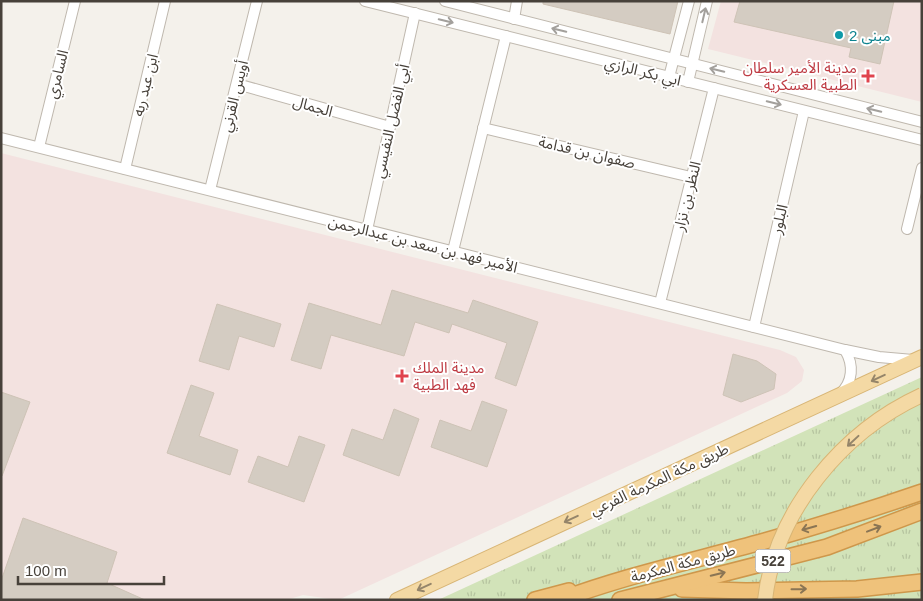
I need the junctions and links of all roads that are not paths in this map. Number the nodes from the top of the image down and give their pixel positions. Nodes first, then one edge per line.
1 (75, 1) edge
2 (165, 1) edge
3 (257, 1) edge
4 (365, 1) edge
5 (445, 1) edge
6 (518, 1) edge
7 (688, 1) edge
8 (707, 1) edge
9 (415, 13) junction
10 (514, 19) junction
11 (506, 36) junction
12 (673, 58) junction
13 (693, 64) junction
14 (669, 77) junction
15 (688, 82) junction
16 (237, 84) junction
17 (714, 88) junction
18 (804, 111) junction
19 (922, 122) edge
20 (390, 127) junction
21 (483, 128) junction
22 (1, 138) edge
23 (922, 140) edge
24 (39, 147) junction
25 (922, 168) edge
26 (125, 169) junction
27 (691, 177) junction
28 (210, 190) junction
29 (907, 229) dead end
30 (367, 230) junction
31 (453, 251) junction
32 (660, 303) junction
33 (754, 327) junction
34 (845, 350) junction
35 (918, 359) edge
36 (922, 395) edge
37 (836, 397) junction
38 (922, 492) edge
39 (922, 511) edge
40 (682, 563) junction
41 (922, 582) edge
42 (663, 588) junction
43 (397, 600) edge
44 (535, 600) edge
45 (560, 600) edge
46 (620, 600) edge
47 (765, 600) edge

1 - 24 street, السامري
2 - 26 street, ابن عبد ربه
3 - 16 street, أويس القرني
4 - 9 street, ابي بكر الرازي
5 - 10 street, ابي بكر الرازي
6 - 10 street
7 - 12 street
13 -> 8 street
9 -> 11 street, ابي بكر الرازي
9 - 20 street, أبي الفضل النفيسي
12 -> 10 street, ابي بكر الرازي
11 - 14 street, ابي بكر الرازي
11 - 21 street
12 - 13 street, ابي بكر الرازي
12 - 14 street
13 - 15 street
19 -> 13 street, ابي بكر الرازي
14 - 15 street, ابي بكر الرازي
15 - 17 street, ابي بكر الرازي
16 - 20 street, الجمال
16 - 28 street, أويس القرني
17 -> 18 street, ابي بكر الرازي
17 - 27 street, النظر بن نزار
18 - 23 street, ابي بكر الرازي
18 - 33 street, البلور
20 - 30 street, أبي الفضل النفيسي
21 - 27 street, صفوان بن قدامة
21 - 31 street
22 - 24 street, الأمير فهد بن سعد بن عبدالرحمن
24 - 26 street, الأمير فهد بن سعد بن عبدالرحمن
25 - 29 street
26 - 28 street, الأمير فهد بن سعد بن عبدالرحمن
27 - 32 street, النظر بن نزار
28 - 30 street, الأمير فهد بن سعد بن عبدالرحمن
30 - 31 street, الأمير فهد بن سعد بن عبدالرحمن
31 - 32 street, الأمير فهد بن سعد بن عبدالرحمن
32 - 33 street, الأمير فهد بن سعد بن عبدالرحمن
33 - 34 street, الأمير فهد بن سعد بن عبدالرحمن
34 - 35 street, الأمير فهد بن سعد بن عبدالرحمن
34 - 37 street
35 -> 37 main road, طريق مكة المكرمة الفرعي
36 -> 47 main road, bridge
37 -> 43 main road, طريق مكة المكرمة الفرعي
38 -> 40 highway, طريق مكة المكرمة / 522
42 -> 39 highway, طريق مكة المكرمة / 522
40 - 44 highway
40 - 45 highway, طريق مكة المكرمة / 522
42 -> 41 highway
42 - 46 highway, طريق مكة المكرمة / 522

